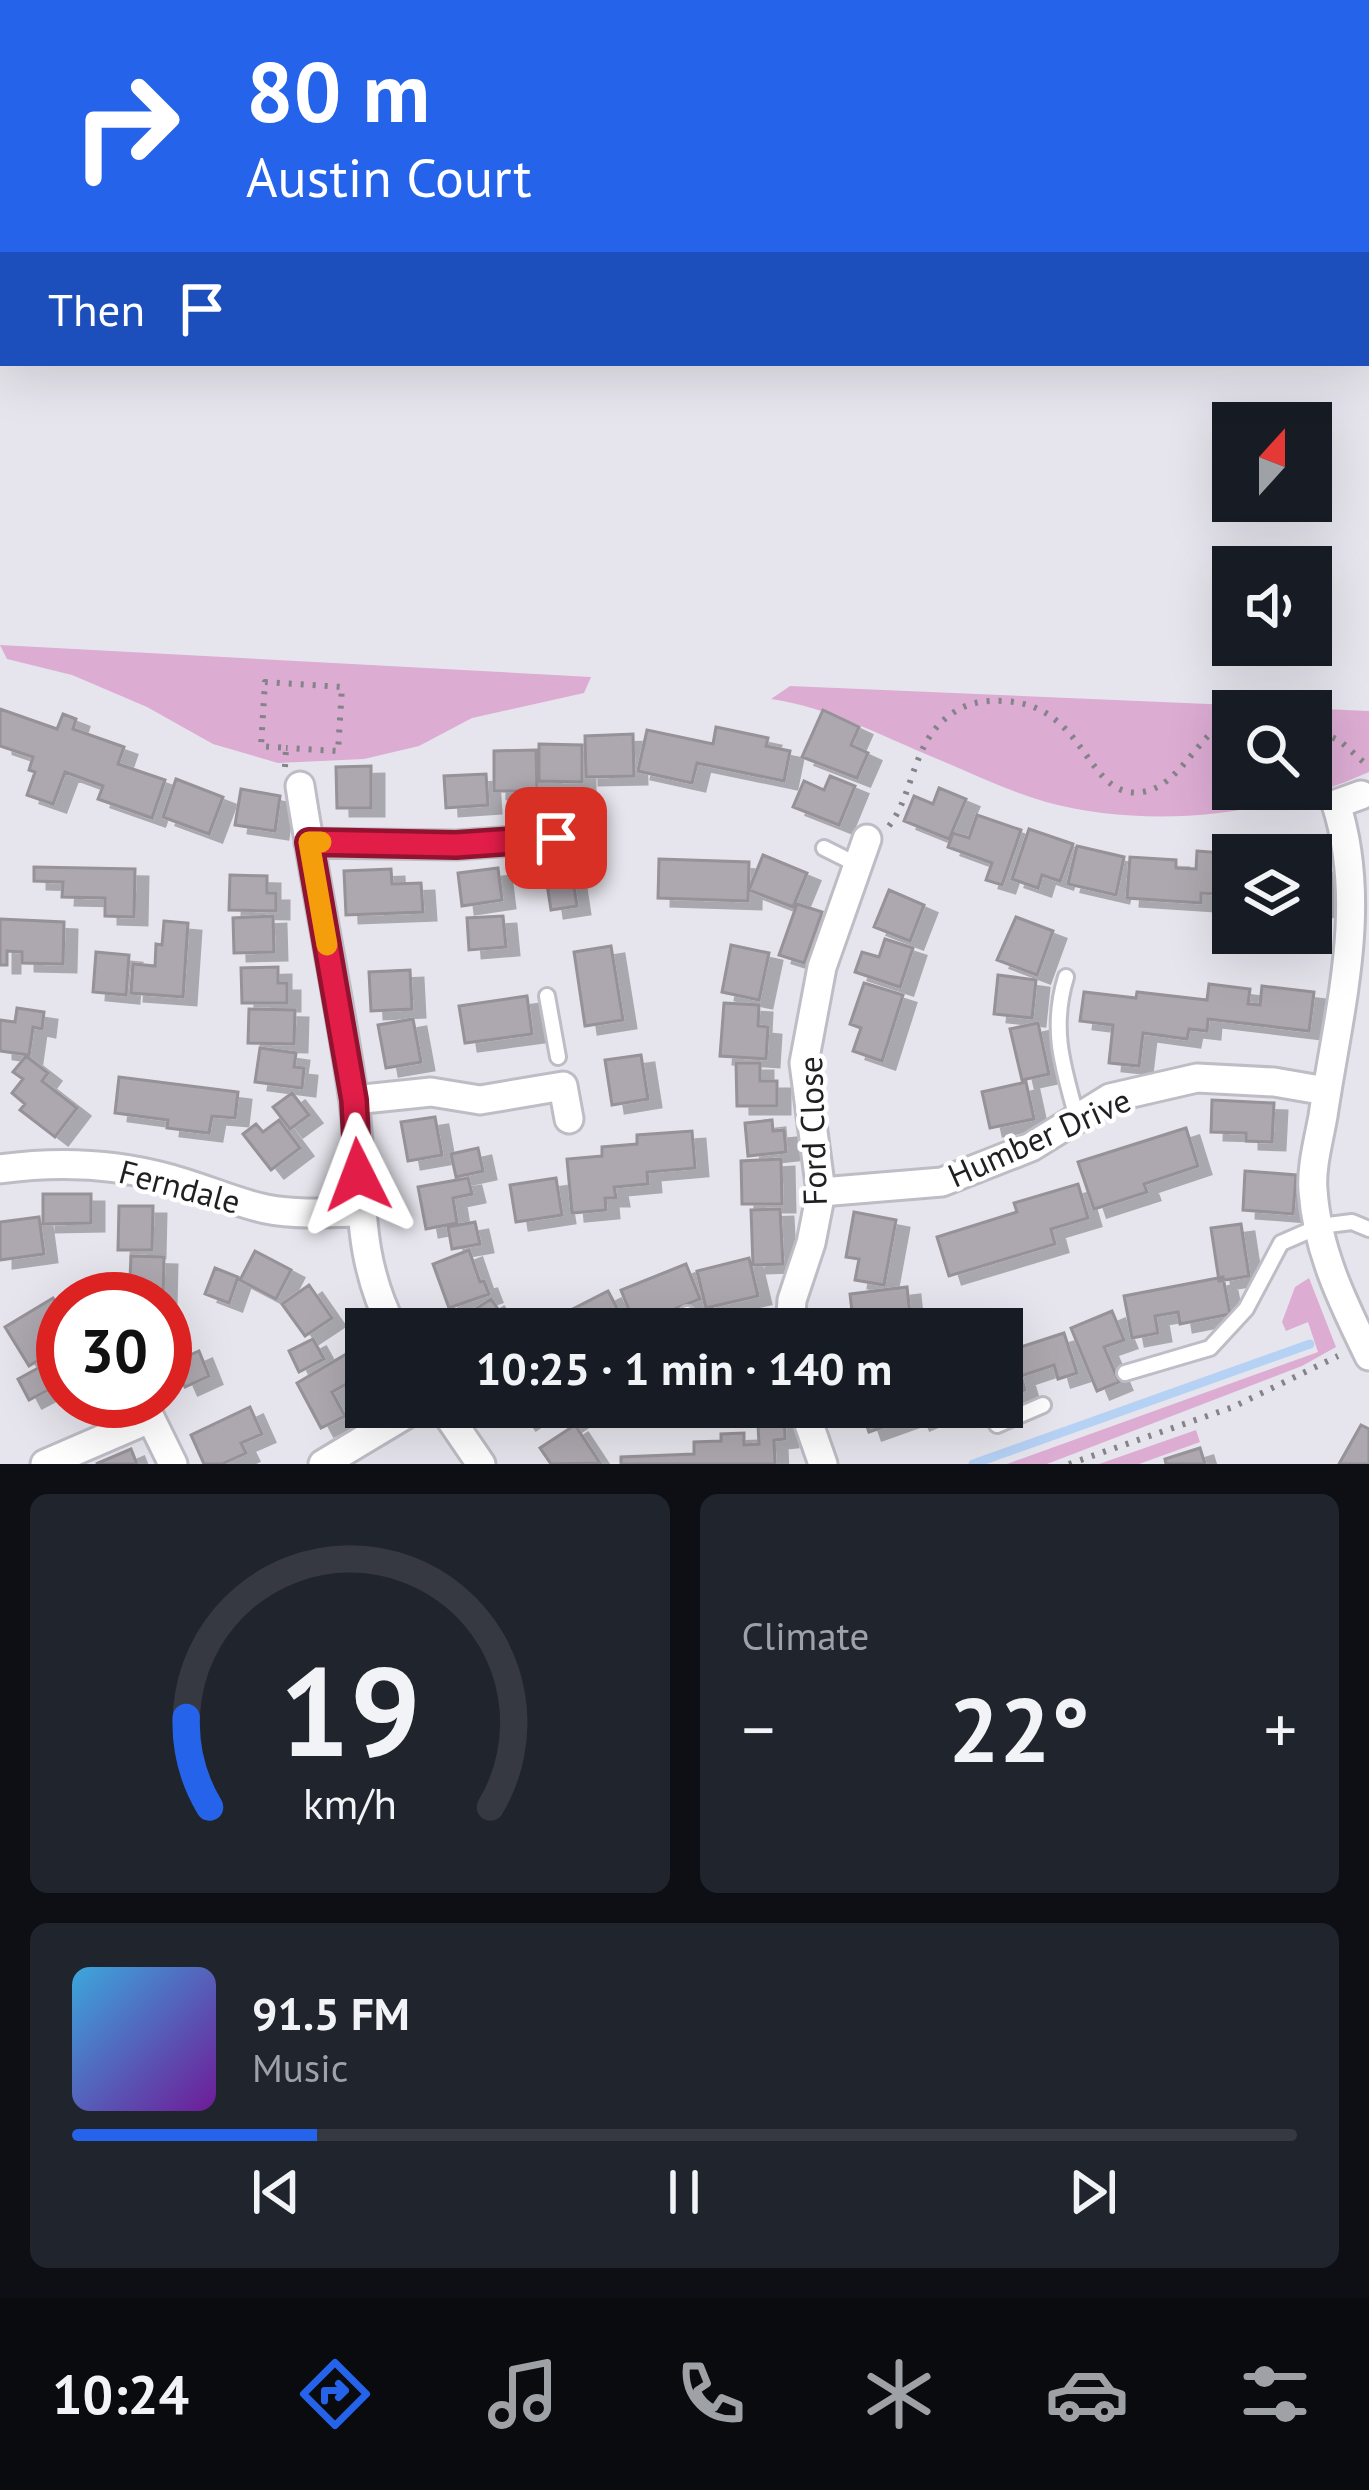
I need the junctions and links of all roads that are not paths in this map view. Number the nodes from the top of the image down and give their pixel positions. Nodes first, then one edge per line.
1 (292, 784) road end
2 (1355, 789) edge
3 (557, 838) dead end
4 (866, 841) joint
5 (309, 842) junction
6 (824, 848) dead end
7 (1066, 977) dead end
8 (1358, 978) edge
9 (547, 996) dead end
10 (558, 1057) joint
11 (563, 1086) junction
12 (1326, 1091) junction
13 (354, 1100) junction
14 (1077, 1118) junction
15 (569, 1119) dead end
16 (0, 1169) edge
17 (821, 1192) junction
18 (359, 1212) junction
19 (1320, 1226) junction
20 (1369, 1229) edge
21 (385, 1308) edge
22 (791, 1308) edge
23 (1367, 1351) edge
24 (1126, 1373) dead end
25 (1043, 1405) dead end
26 (1023, 1413) edge
27 (112, 1428) edge
28 (154, 1428) edge
29 (383, 1428) edge
30 (457, 1428) edge
31 (810, 1428) edge
32 (45, 1464) edge
33 (173, 1464) edge
34 (323, 1464) edge
35 (482, 1464) edge
36 (823, 1464) edge

1 - 5 street
2 - 8 street
3 - 5 street
4 - 6 lane
4 - 17 street, Ford Close
5 - 13 street
7 - 14 lane
8 - 12 street
9 - 10 lane
10 - 11 street
11 - 13 street
11 - 15 street
12 - 14 street, Humber Drive
12 - 19 street
13 - 18 street
14 - 17 street, Humber Drive
16 - 18 street, Ferndale
17 - 22 street, Ford Close
18 - 21 street
19 - 20 lane
19 - 23 street
19 - 24 lane
25 - 26 lane
27 - 32 street
28 - 33 street
29 - 34 street
30 - 35 street
31 - 36 street

